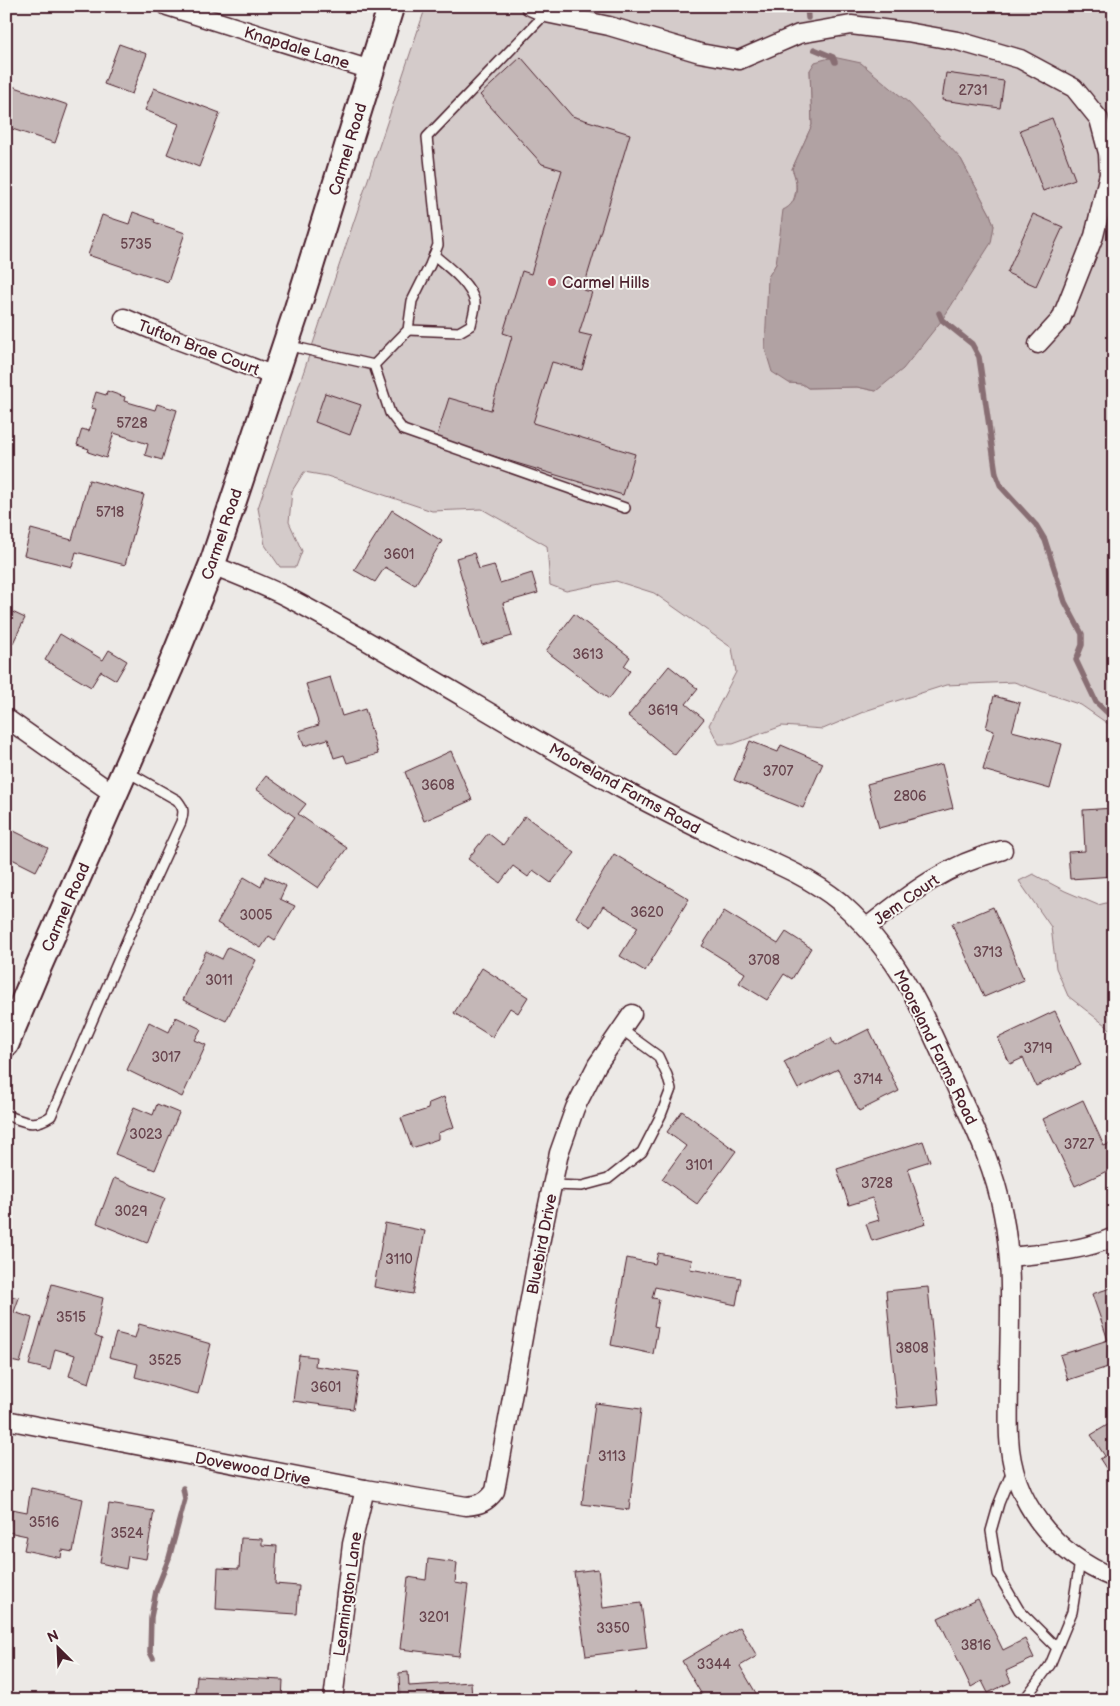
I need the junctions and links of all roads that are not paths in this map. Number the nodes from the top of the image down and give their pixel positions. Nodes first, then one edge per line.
1 (167, 6) edge
2 (390, 6) edge
3 (538, 10) edge
4 (371, 70) junction
5 (434, 255) junction
6 (124, 318) dead end
7 (408, 330) junction
8 (1038, 344) dead end
9 (285, 345) junction
10 (374, 365) junction
11 (275, 376) junction
12 (625, 508) dead end
13 (212, 564) junction
14 (6, 718) edge
15 (126, 771) junction
16 (115, 795) junction
17 (1003, 850) dead end
18 (866, 928) junction
19 (632, 1014) dead end
20 (621, 1029) junction
21 (6, 1044) edge
22 (6, 1115) edge
23 (552, 1184) junction
24 (1114, 1237) edge
25 (1009, 1257) junction
26 (6, 1420) edge
27 (1014, 1466) junction
28 (364, 1489) junction
29 (495, 1491) joint
30 (1080, 1561) junction
31 (1114, 1578) edge
32 (1057, 1648) junction
33 (333, 1700) edge
34 (1024, 1700) edge

1 - 4 street, Knapdale Lane
2 - 4 main road, Carmel Road
3 - 5 lane
3 - 8 street
4 - 9 main road, Carmel Road
5 - 7 lane
5 - 7 lane
6 - 11 street, Tufton Brae Court
7 - 10 lane
9 - 10 lane
9 - 11 main road, Carmel Road
10 - 12 lane
11 - 13 main road, Carmel Road
13 - 15 main road, Carmel Road
13 - 18 street, Mooreland Farms Road
14 - 16 street
15 - 16 main road, Carmel Road
15 - 22 lane
16 - 21 main road, Carmel Road
17 - 18 street, Jem Court
18 - 25 street, Mooreland Farms Road
19 - 20 street, Bluebird Drive
20 - 23 street, Bluebird Drive
20 - 23 lane
23 - 29 street, Bluebird Drive
24 - 25 street
25 - 27 street, Mooreland Farms Road
26 - 28 street, Dovewood Drive
27 - 30 street, Mooreland Farms Road
27 - 32 lane
28 - 29 street, Dovewood Drive
28 - 33 street, Leamington Lane
30 - 31 street, Mooreland Farms Road
30 - 32 lane
32 - 34 lane

